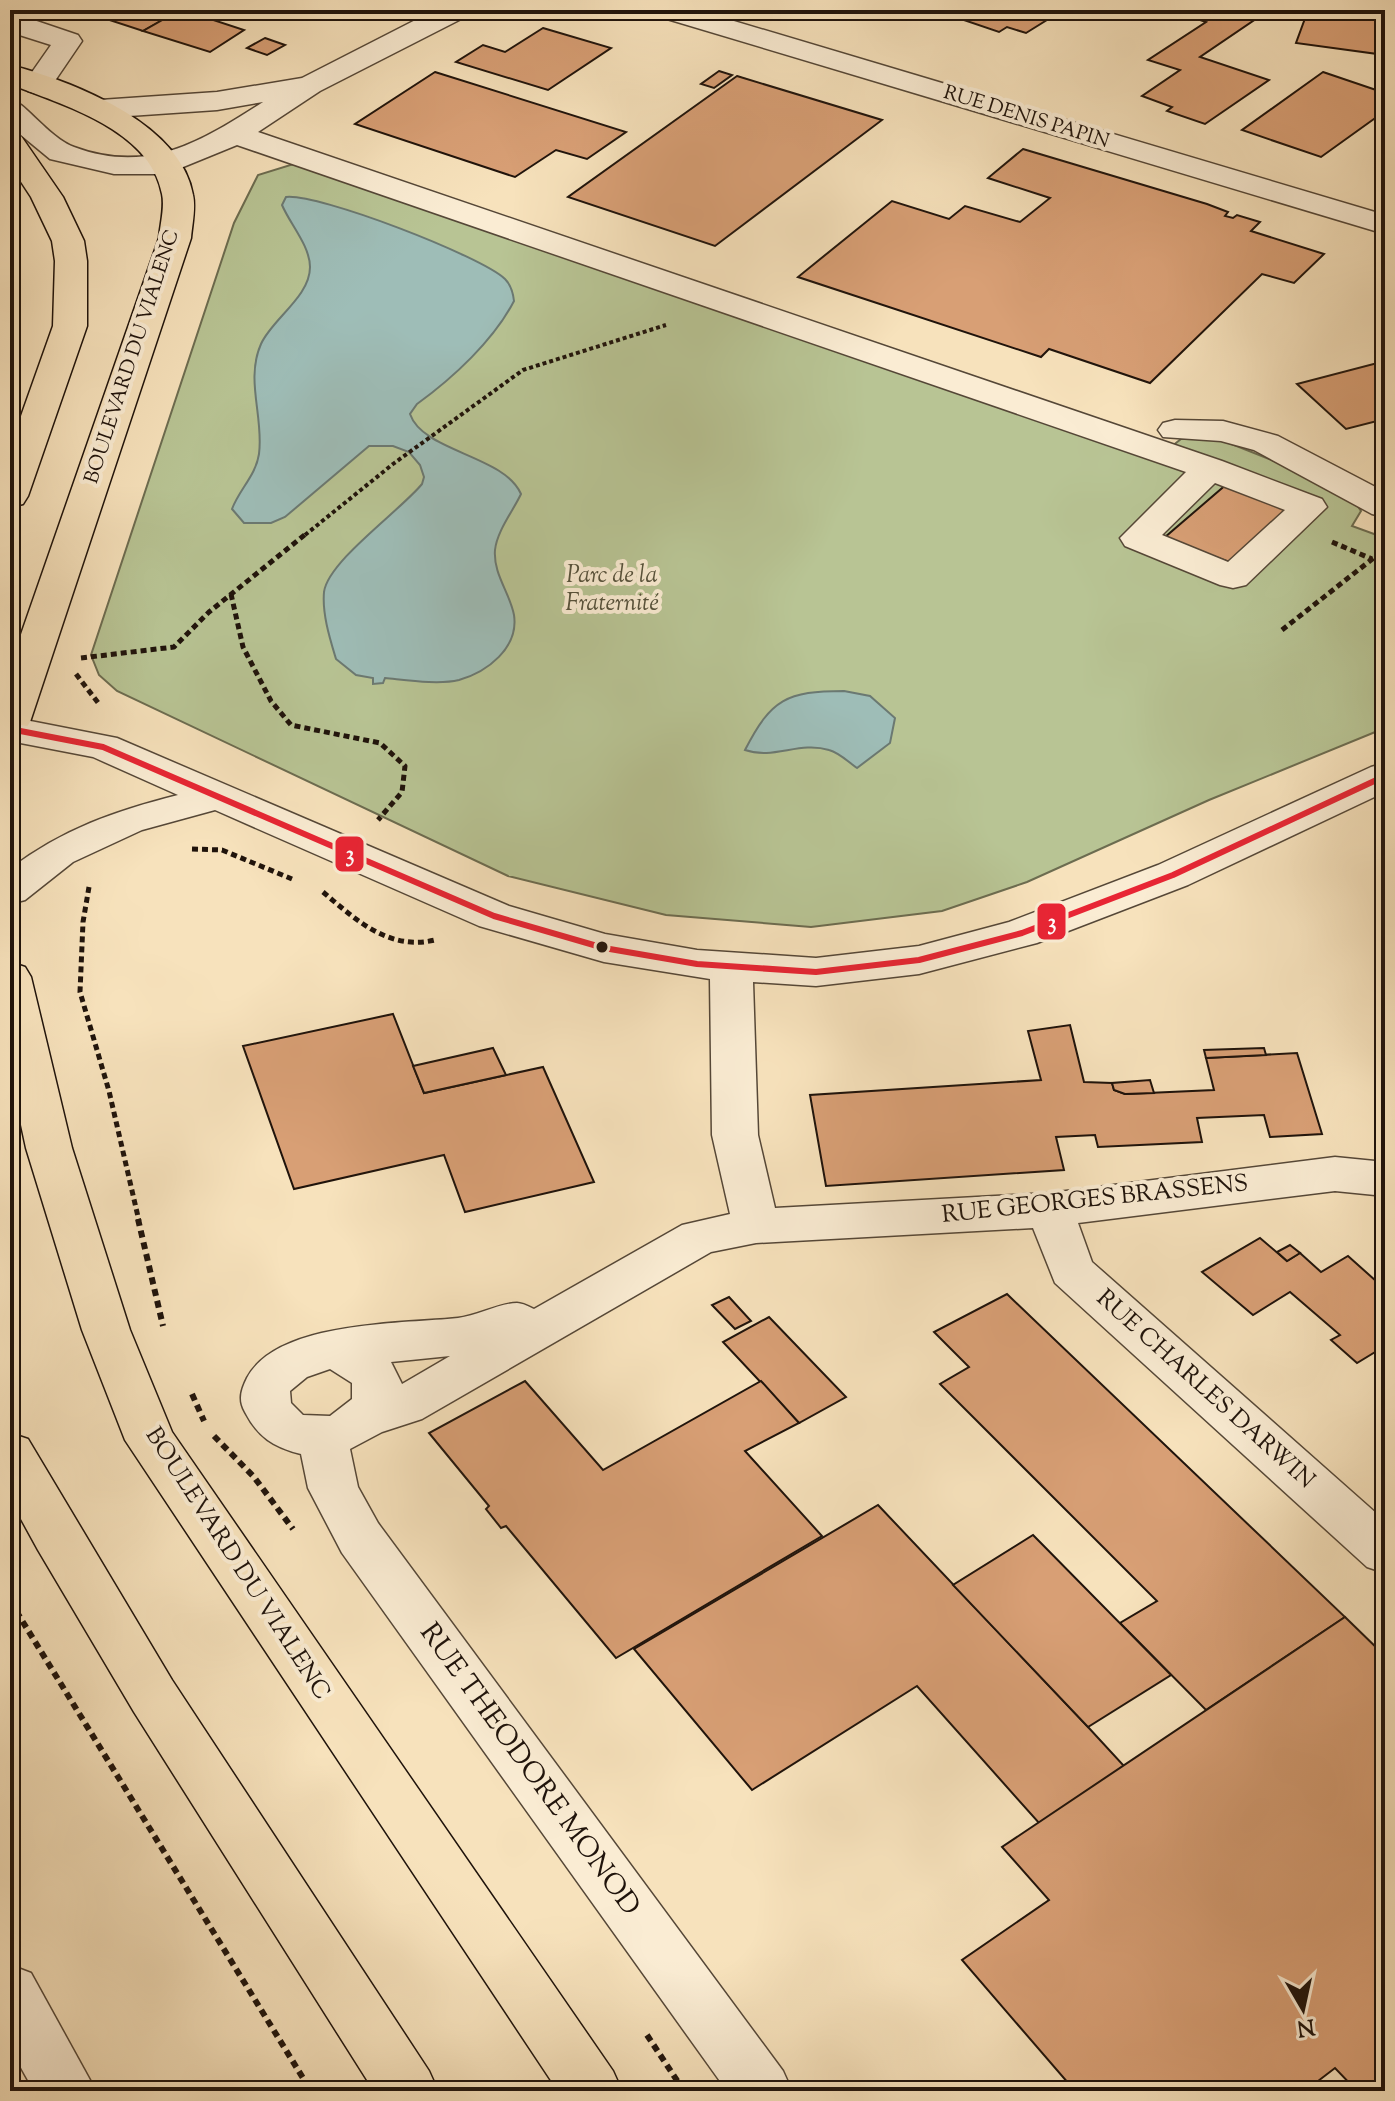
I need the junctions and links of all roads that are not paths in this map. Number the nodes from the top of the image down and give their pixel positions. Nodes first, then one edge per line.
1 (457, 10) edge
2 (667, 10) edge
3 (10, 23) edge
4 (24, 80) edge
5 (310, 85) junction
6 (100, 109) junction
7 (10, 111) edge
8 (234, 134) junction
9 (12, 147) edge
10 (166, 165) junction
11 (1385, 225) edge
12 (1175, 430) dead end
13 (1210, 468) dead end
14 (10, 496) edge
15 (1385, 506) edge
16 (10, 722) edge
17 (10, 729) edge
18 (1385, 776) edge
19 (217, 797) junction
20 (10, 890) edge
21 (730, 966) junction
22 (10, 977) edge
23 (1385, 1179) edge
24 (1050, 1210) junction
25 (756, 1226) junction
26 (626, 1276) junction
27 (330, 1350) junction
28 (344, 1427) junction
29 (10, 1453) edge
30 (1385, 1552) edge
31 (10, 1992) edge
32 (66, 2091) edge
33 (408, 2091) edge
34 (592, 2091) edge
35 (762, 2091) edge

1 - 5 street
2 - 11 street, RUE DENIS PAPIN
3 - 4 street
4 - 6 main road, BOULEVARD DU VIALENC
5 - 6 street
5 - 8 street
6 - 10 main road, BOULEVARD DU VIALENC
7 - 10 street
8 - 10 street
8 - 13 street
9 - 14 main road
10 - 16 main road, BOULEVARD DU VIALENC
12 - 15 street
17 - 19 street
18 - 21 street
19 - 20 street
19 - 21 street
21 - 25 street
22 - 34 main road, BOULEVARD DU VIALENC
23 - 24 street, RUE GEORGES BRASSENS
24 - 25 street, RUE GEORGES BRASSENS
24 - 30 street, RUE CHARLES DARWIN
25 - 26 street, RUE GEORGES BRASSENS
26 - 27 street, RUE GEORGES BRASSENS
26 - 28 street, RUE GEORGES BRASSENS
27 - 28 street
27 - 28 street
28 - 35 street, RUE THEODORE MONOD
29 - 33 main road
31 - 32 street

